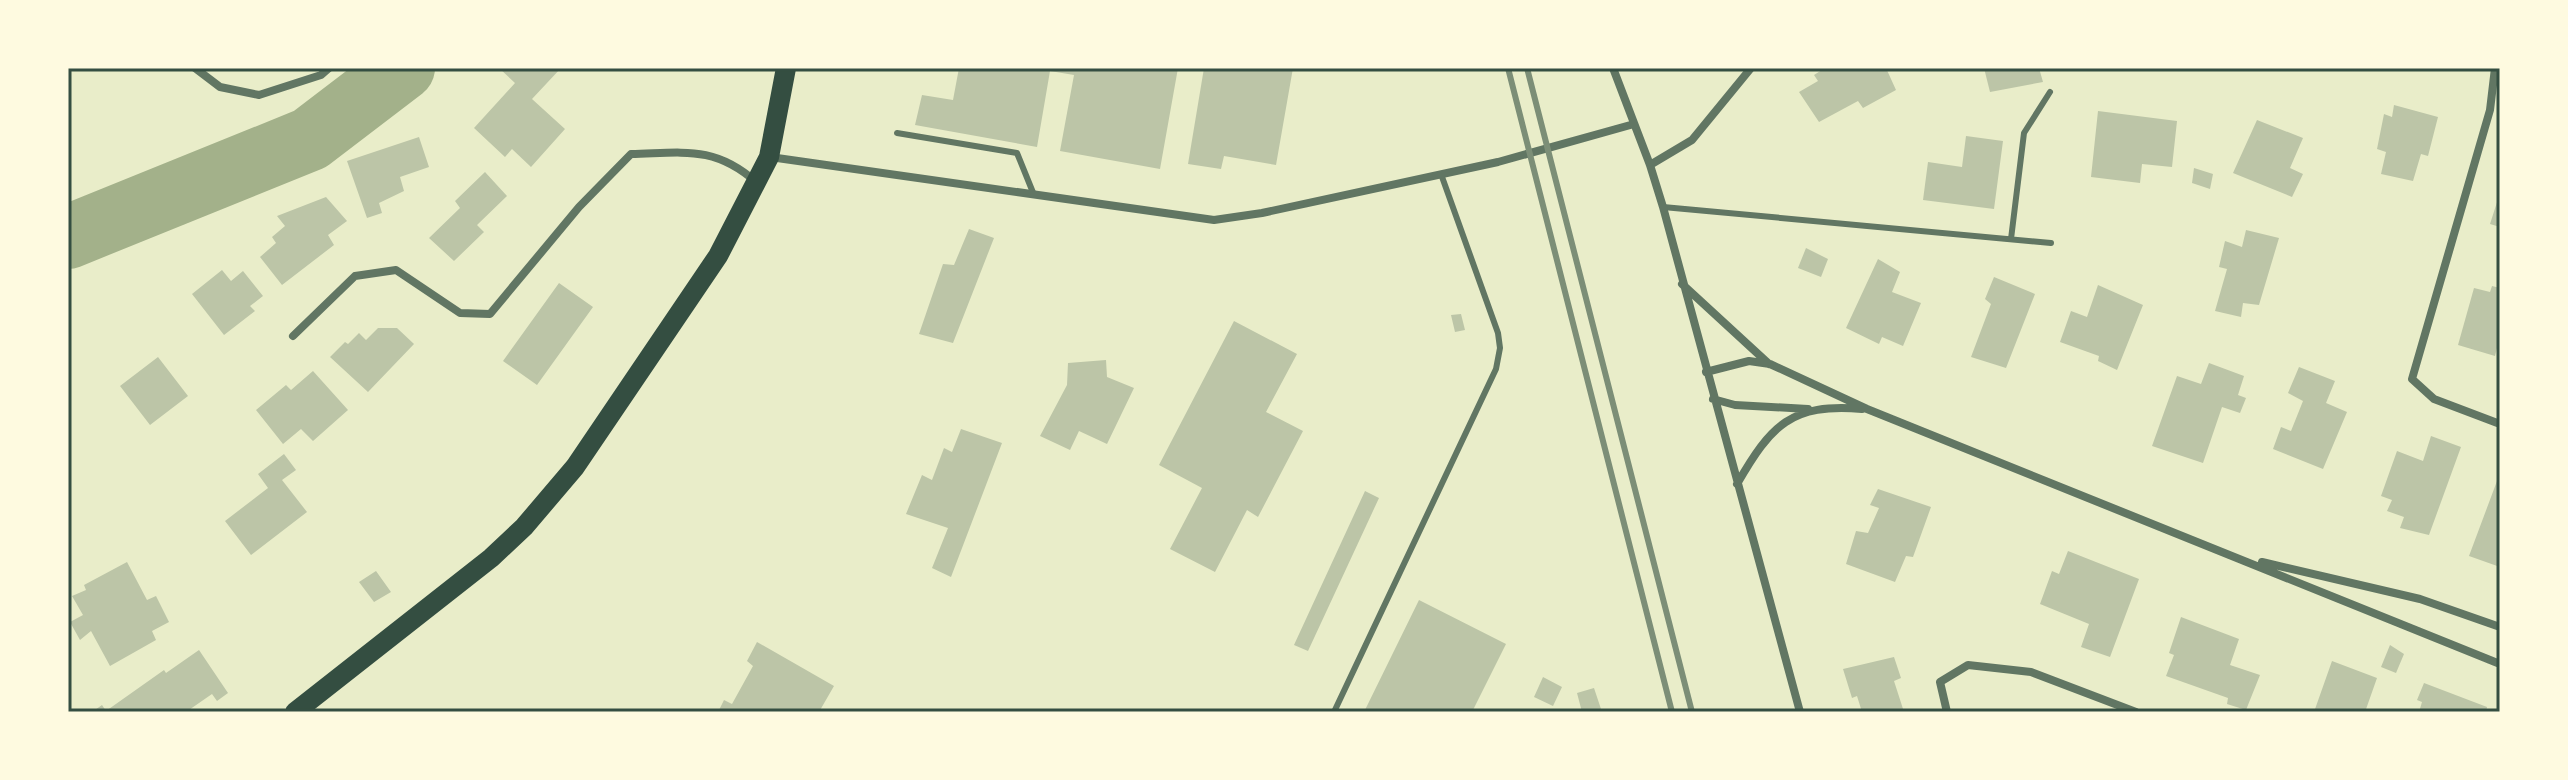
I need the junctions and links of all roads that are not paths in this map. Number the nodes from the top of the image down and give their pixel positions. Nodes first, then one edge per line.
1 (195, 68) edge
2 (329, 68) edge
3 (786, 68) edge
4 (1613, 68) edge
5 (1751, 68) edge
6 (2495, 68) edge
7 (2050, 92) dead end
8 (1634, 124) junction
9 (897, 133) dead end
10 (769, 157) junction
11 (1650, 165) junction
12 (1441, 174) junction
13 (756, 182) junction
14 (1034, 195) junction
15 (1663, 207) junction
16 (2011, 239) junction
17 (2051, 243) dead end
18 (1682, 284) junction
19 (293, 336) dead end
20 (1770, 364) junction
21 (1706, 372) junction
22 (1713, 399) junction
23 (1811, 409) junction
24 (1867, 409) junction
25 (2500, 424) edge
26 (1737, 484) junction
27 (2234, 556) junction
28 (2500, 627) edge
29 (2500, 664) edge
30 (295, 712) edge
31 (1334, 712) edge
32 (1800, 712) edge
33 (1947, 712) edge
34 (2136, 712) edge

1 - 2 street
3 - 10 main road
4 - 8 street
5 - 11 street
6 - 25 street
7 - 16 lane
8 - 11 street
8 - 12 street
9 - 14 lane
10 - 13 main road
10 - 14 street
11 - 15 street
12 - 14 street
12 - 31 lane
13 - 19 street
13 - 30 main road
15 - 16 lane
15 - 18 street
16 - 17 lane
18 - 20 street
18 - 21 street
20 - 21 street
20 - 24 street
21 - 22 street
22 - 23 street
22 - 26 street
23 - 24 street
23 - 26 street
24 - 27 street
26 - 32 street
27 - 28 street
27 - 29 street
33 - 34 street

